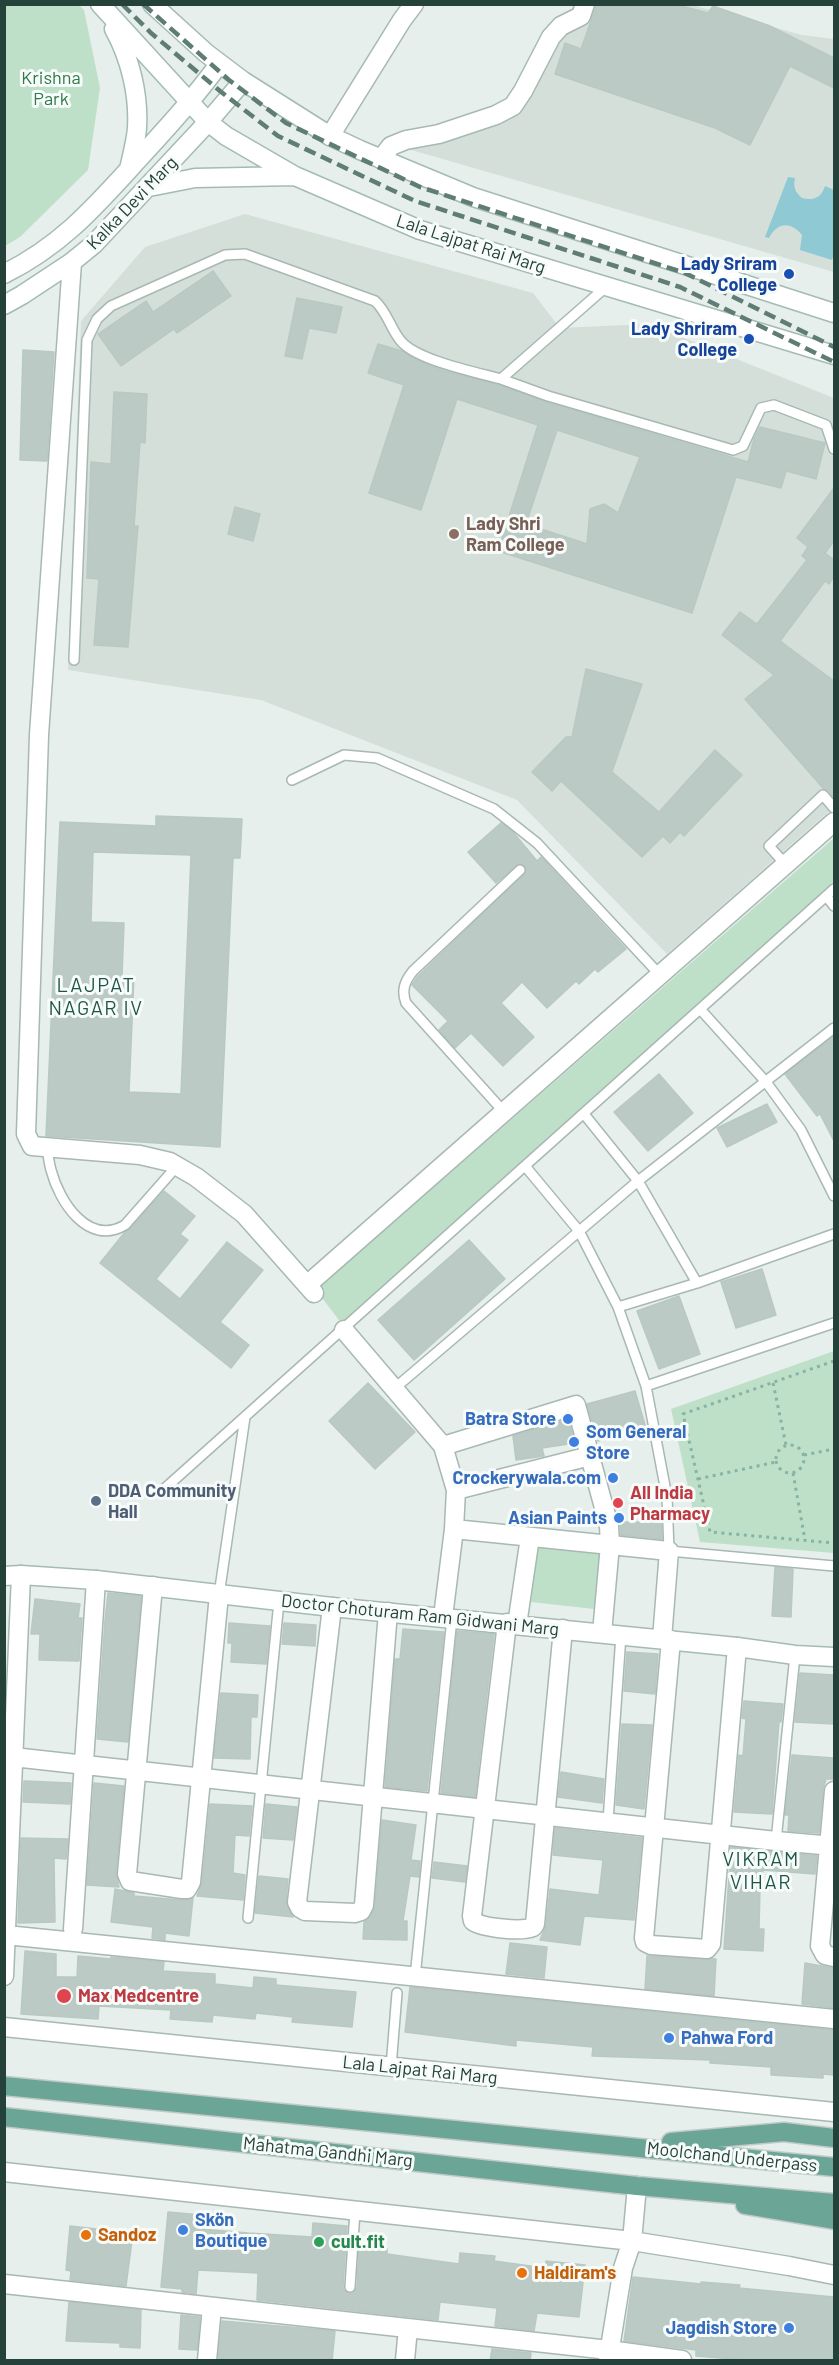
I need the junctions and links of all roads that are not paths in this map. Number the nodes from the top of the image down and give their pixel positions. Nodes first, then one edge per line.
1 (152, 4) edge
2 (414, 4) edge
3 (585, 4) edge
4 (101, 6) edge
5 (219, 64) junction
6 (243, 81) junction
7 (190, 103) junction
8 (208, 122) junction
9 (330, 136) junction
10 (381, 159) junction
11 (129, 169) junction
12 (296, 176) junction
13 (149, 187) junction
14 (114, 188) junction
15 (131, 206) junction
16 (72, 262) junction
17 (4, 274) edge
18 (607, 286) junction
19 (4, 304) edge
20 (834, 313) edge
21 (834, 355) edge
22 (501, 379) junction
23 (834, 449) edge
24 (74, 660) dead end
25 (292, 780) dead end
26 (834, 808) edge
27 (834, 822) edge
28 (786, 865) junction
29 (520, 870) dead end
30 (834, 888) edge
31 (826, 896) junction
32 (834, 906) edge
33 (660, 975) junction
34 (700, 1009) junction
35 (834, 1028) edge
36 (766, 1082) junction
37 (504, 1112) junction
38 (584, 1114) junction
39 (47, 1147) junction
40 (177, 1166) junction
41 (525, 1166) junction
42 (638, 1181) junction
43 (834, 1197) edge
44 (579, 1231) junction
45 (834, 1234) edge
46 (697, 1283) junction
47 (618, 1307) junction
48 (834, 1323) edge
49 (344, 1330) junction
50 (646, 1386) junction
51 (395, 1388) junction
52 (245, 1417) junction
53 (443, 1446) junction
54 (590, 1456) junction
55 (163, 1490) dead end
56 (456, 1490) junction
57 (454, 1529) junction
58 (530, 1537) junction
59 (610, 1545) junction
60 (669, 1551) junction
61 (834, 1566) edge
62 (13, 1575) edge
63 (96, 1580) junction
64 (153, 1586) junction
65 (219, 1595) junction
66 (279, 1601) junction
67 (332, 1606) junction
68 (388, 1612) junction
69 (447, 1618) junction
70 (512, 1624) junction
71 (563, 1629) junction
72 (602, 1633) junction
73 (621, 1635) junction
74 (667, 1640) junction
75 (737, 1647) junction
76 (795, 1655) junction
77 (834, 1657) edge
78 (13, 1757) junction
79 (84, 1764) junction
80 (136, 1770) junction
81 (201, 1778) junction
82 (261, 1784) junction
83 (310, 1790) junction
84 (834, 1791) edge
85 (374, 1796) junction
86 (434, 1803) junction
87 (485, 1808) junction
88 (546, 1815) junction
89 (608, 1821) junction
90 (654, 1826) junction
91 (720, 1833) junction
92 (776, 1841) junction
93 (832, 1845) edge
94 (248, 1918) dead end
95 (72, 1929) dead end
96 (6, 1935) junction
97 (834, 1957) edge
98 (4, 1976) edge
99 (416, 1977) junction
100 (397, 1993) dead end
101 (834, 2019) edge
102 (4, 2027) edge
103 (391, 2067) junction
104 (4, 2086) edge
105 (834, 2112) edge
106 (4, 2117) edge
107 (834, 2138) edge
108 (630, 2146) junction
109 (834, 2167) edge
110 (4, 2172) edge
111 (645, 2186) junction
112 (834, 2203) edge
113 (355, 2211) junction
114 (834, 2220) edge
115 (632, 2241) junction
116 (834, 2276) edge
117 (4, 2284) edge
118 (350, 2286) dead end
119 (213, 2307) junction
120 (408, 2328) junction
121 (608, 2355) edge
122 (207, 2361) edge
123 (405, 2361) edge
124 (682, 2361) edge

1 - 5 street
2 - 9 street
3 - 10 street
4 - 7 street, Lala Lajpat Rai Marg
4 - 11 street
5 - 6 street
5 - 7 street, Kalka Devi Marg
6 - 8 street, Kalka Devi Marg
6 - 9 street
7 - 8 street, Lala Lajpat Rai Marg
7 - 11 street, Kalka Devi Marg
8 - 12 street, Lala Lajpat Rai Marg
8 - 13 street, Kalka Devi Marg
9 - 10 street
10 - 20 street
11 - 14 street, Kalka Devi Marg
12 - 13 street
12 - 18 street, Lala Lajpat Rai Marg
13 - 15 street, Kalka Devi Marg
14 - 15 street
14 - 17 street, Kalka Devi Marg
15 - 16 street, Kalka Devi Marg
16 - 19 street, Kalka Devi Marg
16 - 39 street
18 - 21 street, Lala Lajpat Rai Marg
18 - 22 lane
22 - 23 lane
22 - 24 lane
25 - 33 lane
26 - 28 lane
27 - 28 street
28 - 33 street
29 - 37 lane
30 - 31 lane
31 - 32 lane
31 - 34 lane
33 - 37 street
34 - 36 lane
34 - 38 lane
35 - 36 lane
36 - 42 lane
36 - 43 lane
37 - 40 street
38 - 41 lane
38 - 42 lane
39 - 40 street
39 - 40 lane
41 - 44 lane
41 - 49 lane
42 - 44 lane
42 - 46 lane
44 - 47 lane
44 - 51 lane
45 - 46 lane
46 - 47 lane
47 - 50 lane
48 - 50 lane
49 - 51 street
49 - 52 lane
50 - 60 lane
51 - 53 street
52 - 55 lane
52 - 65 lane
53 - 54 street
53 - 56 street
54 - 56 street
54 - 59 street
56 - 57 street
57 - 58 street
57 - 69 street
58 - 59 street
58 - 70 street
59 - 60 street
59 - 72 street
60 - 61 lane
60 - 74 street
62 - 63 street, Doctor Choturam Ram Gidwani Marg
62 - 78 street
63 - 64 street, Doctor Choturam Ram Gidwani Marg
63 - 79 street
64 - 65 street, Doctor Choturam Ram Gidwani Marg
64 - 80 street
65 - 66 street, Doctor Choturam Ram Gidwani Marg
65 - 81 street
66 - 67 street, Doctor Choturam Ram Gidwani Marg
66 - 82 lane
67 - 68 street, Doctor Choturam Ram Gidwani Marg
67 - 83 street
68 - 69 street, Doctor Choturam Ram Gidwani Marg
68 - 85 street
69 - 70 street, Doctor Choturam Ram Gidwani Marg
69 - 86 lane
70 - 71 street, Doctor Choturam Ram Gidwani Marg
70 - 87 street
71 - 72 street, Doctor Choturam Ram Gidwani Marg
71 - 88 street
72 - 73 street, Doctor Choturam Ram Gidwani Marg
73 - 74 street, Doctor Choturam Ram Gidwani Marg
73 - 89 lane
74 - 75 street, Doctor Choturam Ram Gidwani Marg
74 - 90 street
75 - 76 street, Doctor Choturam Ram Gidwani Marg
75 - 91 street
76 - 77 street, Doctor Choturam Ram Gidwani Marg
76 - 92 lane
78 - 79 street
78 - 96 street
79 - 80 street
79 - 95 street
80 - 81 street
80 - 81 street
81 - 82 street
82 - 83 street
82 - 94 lane
83 - 85 street
83 - 85 street
84 - 93 street
85 - 86 street
86 - 87 street
86 - 99 lane
87 - 88 street
87 - 88 street
88 - 89 street
89 - 90 street
90 - 91 street
90 - 91 street
91 - 92 street
92 - 93 street
93 - 97 street
96 - 98 street
96 - 99 street
99 - 101 street
100 - 103 lane
102 - 103 street, Lala Lajpat Rai Marg
103 - 105 street, Lala Lajpat Rai Marg
104 - 108 main road, Mahatma Gandhi Marg
106 - 111 main road, Mahatma Gandhi Marg
107 - 108 main road
108 - 109 main road, Moolchand Underpass
110 - 113 street
111 - 112 main road, Moolchand Underpass
111 - 114 main road
111 - 115 street
113 - 115 street
113 - 118 lane
115 - 116 street
115 - 121 street
117 - 119 street
119 - 120 street
119 - 122 street
120 - 121 street
120 - 123 street
121 - 124 street

